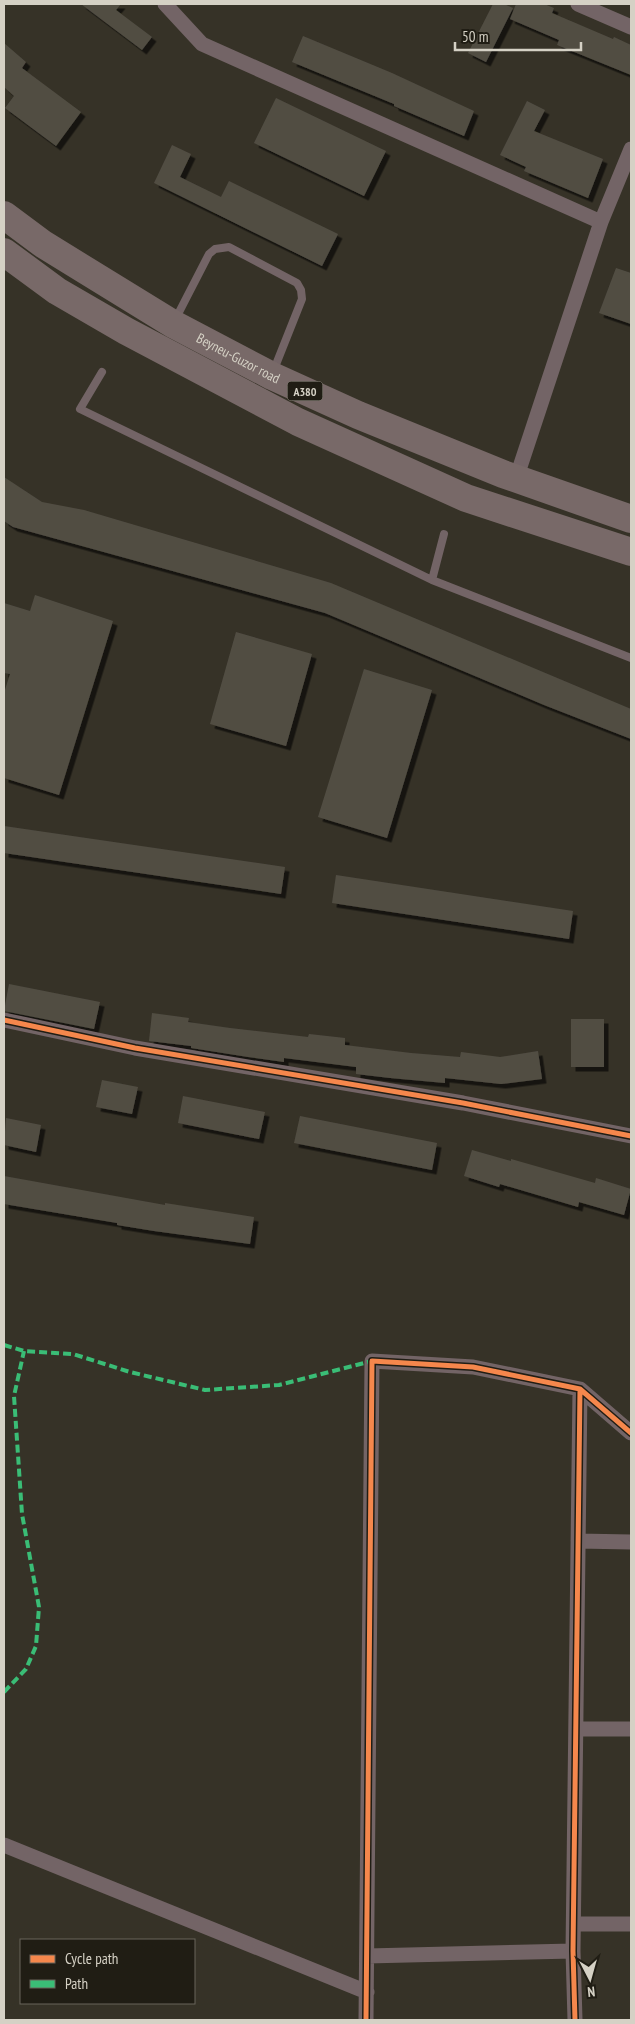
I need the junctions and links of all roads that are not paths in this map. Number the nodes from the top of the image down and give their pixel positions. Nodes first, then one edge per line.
1 (165, 4) edge
2 (578, 4) edge
3 (631, 27) edge
4 (631, 149) edge
5 (4, 215) edge
6 (601, 222) junction
7 (4, 252) edge
8 (173, 324) junction
9 (102, 372) dead end
10 (272, 376) junction
11 (510, 476) junction
12 (489, 506) junction
13 (631, 519) edge
14 (444, 534) dead end
15 (631, 552) edge
16 (432, 580) junction
17 (631, 658) edge
18 (4, 1020) edge
19 (631, 1136) edge
20 (580, 1389) junction
21 (631, 1433) edge
22 (578, 1541) junction
23 (631, 1542) edge
24 (576, 1729) junction
25 (631, 1729) edge
26 (4, 1845) edge
27 (574, 1924) junction
28 (631, 1924) edge
29 (573, 1951) junction
30 (367, 1956) junction
31 (367, 1992) junction
32 (366, 2020) edge
33 (575, 2020) edge

1 - 6 street
2 - 3 street
4 - 6 street
5 - 8 highway, Beyneu-Guzor road / A380
6 - 11 street
7 - 12 highway, Beyneu-Guzor road / A380
8 - 10 highway, Beyneu-Guzor road / A380
8 - 10 lane
9 - 16 lane
10 - 11 highway, Beyneu-Guzor road / A380
11 - 12 highway
11 - 13 highway, Beyneu-Guzor road / A380
12 - 15 highway, Beyneu-Guzor road / A380
14 - 16 lane
16 - 17 lane
18 - 19 street
20 - 21 street
20 - 22 street
20 - 30 street
22 - 23 street
22 - 24 street
24 - 25 street
24 - 27 street
26 - 31 street
27 - 28 street
27 - 29 street
29 - 30 street
29 - 33 street
30 - 31 street
31 - 32 street

